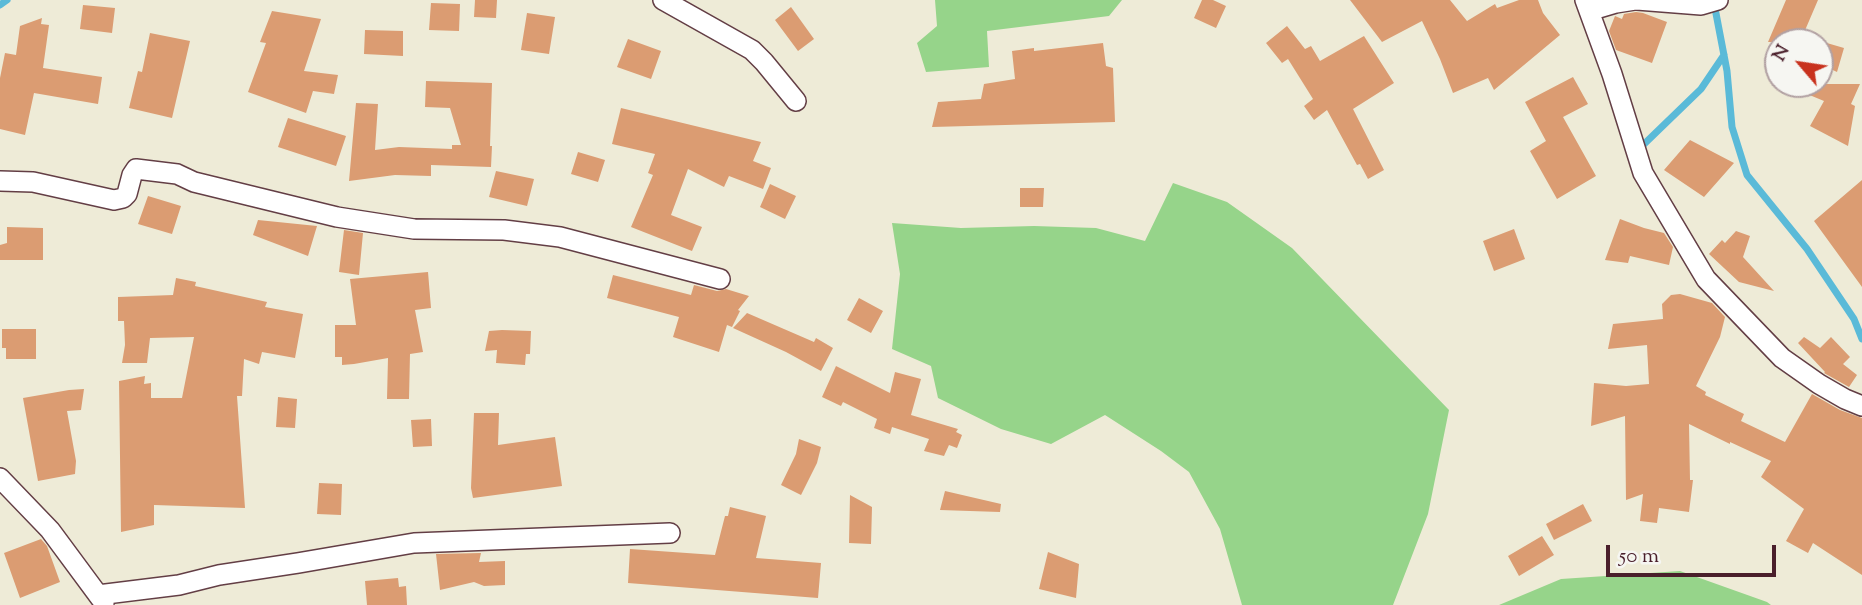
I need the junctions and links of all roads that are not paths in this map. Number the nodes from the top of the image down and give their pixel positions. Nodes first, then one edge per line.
1 (663, 0) edge
2 (1636, 0) edge
3 (1718, 0) edge
4 (1587, 6) edge
5 (796, 101) dead end
6 (0, 181) edge
7 (720, 279) dead end
8 (1862, 407) edge
9 (0, 478) edge
10 (670, 533) dead end
11 (102, 600) edge

1 - 5 street
2 - 3 street
2 - 4 street
4 - 8 street
6 - 7 street
9 - 11 street
10 - 11 street

